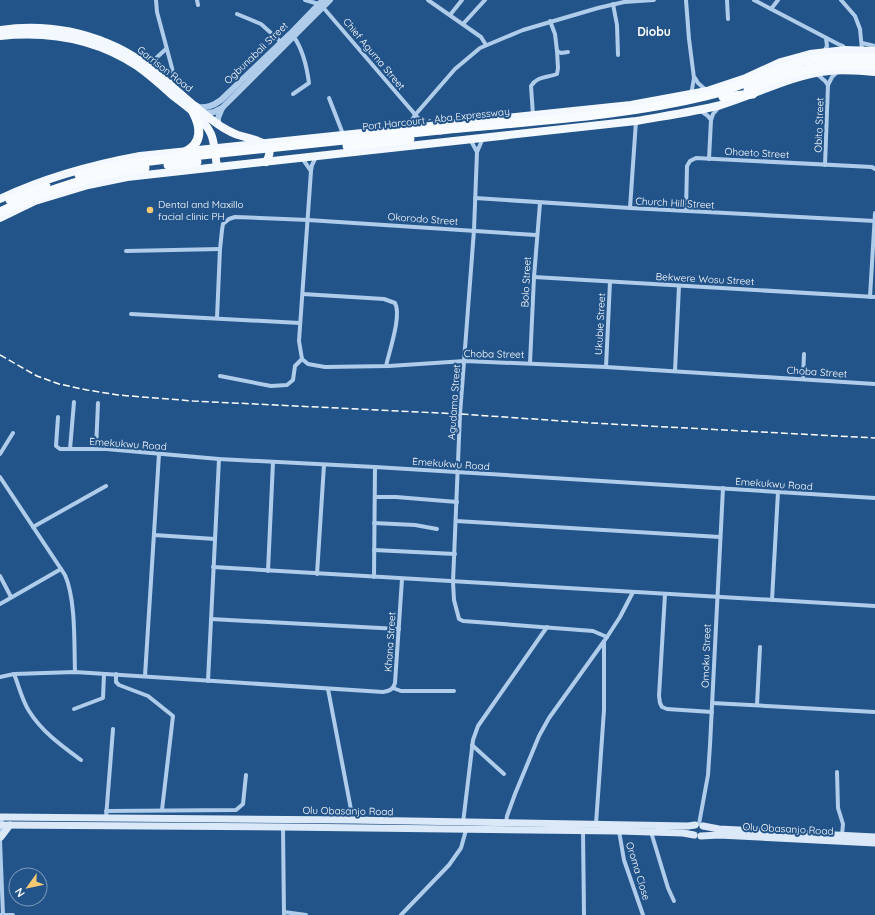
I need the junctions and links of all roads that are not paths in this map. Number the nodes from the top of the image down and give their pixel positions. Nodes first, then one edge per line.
1 (156, 0) edge
2 (197, 0) edge
3 (305, 0) edge
4 (330, 0) edge
5 (429, 0) edge
6 (462, 0) edge
7 (485, 0) edge
8 (654, 0) edge
9 (686, 0) edge
10 (727, 0) edge
11 (754, 0) edge
12 (778, 0) edge
13 (842, 0) edge
14 (321, 3) edge
15 (613, 4) junction
16 (198, 5) dead end
17 (771, 9) junction
18 (236, 14) dead end
19 (450, 14) junction
20 (728, 19) dead end
21 (550, 21) junction
22 (464, 24) junction
23 (0, 30) edge
24 (0, 36) edge
25 (294, 37) junction
26 (826, 38) junction
27 (281, 42) junction
28 (486, 44) junction
29 (862, 46) junction
30 (875, 46) edge
31 (166, 48) junction
32 (557, 50) junction
33 (845, 50) junction
34 (875, 51) edge
35 (568, 52) dead end
36 (824, 52) junction
37 (618, 55) dead end
38 (875, 58) edge
39 (145, 64) junction
40 (875, 65) edge
41 (840, 70) junction
42 (875, 72) edge
43 (815, 73) junction
44 (694, 78) junction
45 (746, 78) joint
46 (171, 84) junction
47 (828, 85) junction
48 (707, 93) junction
49 (293, 94) dead end
50 (691, 94) junction
51 (753, 94) joint
52 (329, 98) dead end
53 (723, 100) junction
54 (222, 108) junction
55 (194, 109) junction
56 (700, 110) junction
57 (205, 114) junction
58 (415, 115) junction
59 (534, 116) junction
60 (711, 120) junction
61 (636, 121) junction
62 (218, 124) junction
63 (425, 126) junction
64 (407, 127) junction
65 (440, 133) junction
66 (343, 134) junction
67 (483, 138) junction
68 (470, 139) junction
69 (263, 143) junction
70 (214, 148) junction
71 (185, 152) junction
72 (477, 152) junction
73 (318, 156) junction
74 (302, 157) junction
75 (709, 159) junction
76 (266, 162) junction
77 (825, 165) junction
78 (217, 166) junction
79 (120, 168) junction
80 (875, 169) edge
81 (311, 171) junction
82 (475, 198) junction
83 (0, 199) edge
84 (540, 203) junction
85 (0, 205) edge
86 (630, 208) junction
87 (686, 211) junction
88 (0, 212) edge
89 (875, 214) edge
90 (0, 218) edge
91 (308, 220) junction
92 (875, 222) edge
93 (474, 230) junction
94 (536, 235) junction
95 (220, 249) junction
96 (126, 250) dead end
97 (534, 277) junction
98 (610, 282) junction
99 (678, 286) junction
100 (303, 294) junction
101 (870, 297) junction
102 (875, 297) edge
103 (131, 314) dead end
104 (218, 318) junction
105 (300, 323) junction
106 (804, 354) dead end
107 (302, 359) junction
108 (465, 361) junction
109 (530, 363) junction
110 (386, 366) junction
111 (606, 367) junction
112 (675, 371) junction
113 (220, 376) dead end
114 (803, 379) junction
115 (875, 384) edge
116 (74, 402) dead end
117 (98, 403) dead end
118 (58, 417) dead end
119 (13, 434) dead end
120 (70, 449) junction
121 (96, 449) junction
122 (0, 454) edge
123 (159, 454) junction
124 (219, 459) junction
125 (273, 462) junction
126 (324, 465) junction
127 (375, 467) junction
128 (458, 473) junction
129 (0, 477) edge
130 (106, 486) dead end
131 (723, 488) junction
132 (778, 492) junction
133 (375, 497) junction
134 (875, 498) edge
135 (457, 502) junction
136 (456, 521) junction
137 (374, 523) junction
138 (33, 527) junction
139 (437, 529) dead end
140 (154, 535) junction
141 (720, 536) junction
142 (215, 539) junction
143 (374, 550) junction
144 (455, 554) junction
145 (214, 568) junction
146 (61, 569) junction
147 (268, 571) junction
148 (317, 574) junction
149 (0, 576) edge
150 (374, 577) junction
151 (402, 579) junction
152 (453, 582) junction
153 (632, 592) junction
154 (665, 594) junction
155 (11, 597) junction
156 (717, 597) junction
157 (772, 600) junction
158 (0, 604) edge
159 (875, 606) edge
160 (211, 619) junction
161 (547, 628) junction
162 (399, 629) junction
163 (607, 637) junction
164 (604, 642) junction
165 (760, 647) dead end
166 (75, 672) junction
167 (14, 674) junction
168 (104, 674) junction
169 (116, 674) junction
170 (145, 676) junction
171 (0, 677) edge
172 (208, 681) junction
173 (328, 688) junction
174 (393, 688) junction
175 (454, 692) dead end
176 (712, 703) junction
177 (757, 705) junction
178 (74, 709) dead end
179 (712, 712) junction
180 (875, 712) edge
181 (113, 729) dead end
182 (472, 745) junction
183 (81, 760) dead end
184 (837, 772) dead end
185 (504, 774) dead end
186 (246, 775) dead end
187 (162, 810) junction
188 (106, 814) junction
189 (1, 817) edge
190 (353, 820) junction
191 (506, 823) junction
192 (596, 824) junction
193 (1, 825) edge
194 (10, 825) junction
195 (699, 825) junction
196 (464, 826) junction
197 (283, 827) junction
198 (583, 831) junction
199 (618, 831) junction
200 (651, 832) junction
201 (698, 836) junction
202 (842, 836) junction
203 (875, 837) edge
204 (1, 839) edge
205 (875, 843) edge
206 (674, 901) dead end
207 (284, 914) edge
208 (0, 915) edge
209 (3, 915) edge
210 (13, 915) edge
211 (306, 915) edge
212 (401, 915) edge
213 (584, 915) edge
214 (643, 915) edge

1 - 31 street
2 - 16 street
3 - 14 street
4 - 14 street, Ogbunabali Street
5 - 19 street
6 - 19 street
7 - 22 street
8 - 15 street
9 - 44 street
10 - 20 street
11 - 17 street
12 - 17 street
13 - 29 street
14 - 25 street, Ogbunabali Street
14 - 27 street, Ogbunabali Street
14 - 58 street, Chief Aguma Street
15 - 21 street
15 - 37 street
17 - 26 street
18 - 27 street
19 - 22 street
21 - 28 street
21 - 32 street
22 - 28 street
23 - 39 main road, Garrison Road
24 - 55 main road, Garrison Road
25 - 49 street
25 - 54 street, Ogbunabali Street
26 - 33 street
26 - 36 street
27 - 55 street, Ogbunabali Street
28 - 58 street
29 - 30 street
29 - 33 main road
29 - 34 main road
31 - 39 street
31 - 46 street
32 - 35 street
32 - 59 street
33 - 36 main road
36 - 45 main road
38 - 48 highway, Port Harcourt - Aba Expressway
39 - 46 main road, Garrison Road
40 - 53 highway, Port Harcourt - Aba Expressway
41 - 42 main road
41 - 43 main road
41 - 47 street
43 - 47 street
43 - 51 main road
44 - 48 street
44 - 50 street
45 - 48 highway
46 - 55 main road, Garrison Road
47 - 77 street, Obito Street
48 - 50 main road
48 - 65 highway, Port Harcourt - Aba Expressway
50 - 59 main road
51 - 53 highway
52 - 66 street
53 - 56 main road
53 - 60 street
53 - 65 highway, Port Harcourt - Aba Expressway
54 - 57 street, Ogbunabali Street
54 - 62 street
55 - 57 main road, Garrison Road
55 - 70 main road, Garrison Road
55 - 71 highway
56 - 60 street
56 - 61 main road
57 - 62 main road, Garrison Road
58 - 63 street, Chief Aguma Street
58 - 64 street
59 - 63 main road
60 - 75 street
61 - 67 main road
61 - 86 street
62 - 69 main road, Garrison Road
63 - 64 main road
64 - 66 main road
65 - 79 highway, Port Harcourt - Aba Expressway, bridge
66 - 69 main road
67 - 68 main road
67 - 72 street
68 - 72 street
68 - 73 main road
69 - 70 main road
69 - 76 main road
70 - 71 main road
70 - 78 main road, Garrison Road
71 - 83 main road
72 - 82 street, Agudama Street
73 - 74 main road
73 - 81 street
74 - 76 main road
74 - 81 street
75 - 77 street, Ohaeto Street
75 - 87 street, Ohaeto Street
76 - 78 main road
77 - 80 street, Ohaeto Street
78 - 90 main road
79 - 85 highway, Port Harcourt - Aba Expressway
79 - 88 highway, Port Harcourt - Aba Expressway
81 - 91 street
82 - 84 street, Church Hill Street
82 - 93 street, Agudama Street
84 - 86 street, Church Hill Street
84 - 94 street, Bolo Street
86 - 87 street, Church Hill Street
87 - 92 street, Church Hill Street
89 - 92 street
91 - 93 street, Okorodo Street
91 - 95 street, Okorodo Street
91 - 100 street
92 - 101 street
93 - 94 street, Okorodo Street
93 - 108 street, Agudama Street
94 - 97 street, Bolo Street
95 - 96 street
95 - 104 street
97 - 98 street, Bekwere Wosu Street
97 - 109 street, Bolo Street
98 - 99 street, Bekwere Wosu Street
98 - 111 street, Ukubie Street
99 - 101 street, Bekwere Wosu Street
99 - 112 street
100 - 105 street
100 - 110 street
101 - 102 street, Bekwere Wosu Street
103 - 104 street
104 - 105 street
105 - 107 street
106 - 114 street
107 - 110 street, Choba Street
107 - 113 street
108 - 109 street, Choba Street
108 - 110 street, Choba Street
108 - 128 street, Agudama Street
109 - 111 street, Choba Street
111 - 112 street, Choba Street
112 - 114 street, Choba Street
114 - 115 street, Choba Street
116 - 120 street
117 - 121 street
118 - 120 street, Emekukwu Road
119 - 122 street
120 - 121 street, Emekukwu Road
121 - 123 street, Emekukwu Road
123 - 124 street, Emekukwu Road
123 - 140 street
124 - 125 street, Emekukwu Road
124 - 142 street
125 - 126 street, Emekukwu Road
125 - 147 street
126 - 127 street, Emekukwu Road
126 - 148 street
127 - 128 street, Emekukwu Road
127 - 133 street
128 - 131 street, Emekukwu Road
128 - 135 street, Agudama Street
129 - 138 street
130 - 138 street
131 - 132 street, Emekukwu Road
131 - 141 street, Omoku Street
132 - 134 street, Emekukwu Road
132 - 157 street
133 - 135 street
133 - 137 street
135 - 136 street, Agudama Street
136 - 141 street
136 - 144 street, Agudama Street
137 - 139 street
137 - 143 street
138 - 146 street
140 - 142 street
140 - 170 street
141 - 156 street, Omoku Street
142 - 145 street
143 - 144 street
143 - 150 street
144 - 152 street, Agudama Street
145 - 147 street
145 - 160 street
146 - 155 street
146 - 166 street
147 - 148 street
148 - 150 street
149 - 155 street
150 - 151 street
151 - 152 street
151 - 162 street, Khana Street
152 - 153 street
152 - 161 street, Agudama Street
153 - 154 street
153 - 163 street
154 - 156 street
154 - 179 street
155 - 158 street
156 - 157 street
156 - 176 street, Omoku Street
157 - 159 street
160 - 162 street
160 - 172 street
161 - 163 street
161 - 182 street
162 - 174 street, Khana Street
163 - 164 street
164 - 191 street
164 - 192 street
165 - 177 street
166 - 167 street
166 - 168 street
167 - 171 street
167 - 183 street
168 - 169 street
168 - 178 street
169 - 170 street
169 - 187 street
170 - 172 street
172 - 173 street
173 - 174 street
173 - 190 street
174 - 175 street
176 - 177 street
176 - 179 street, Omoku Street
177 - 180 street
179 - 195 street, Omoku Street
181 - 188 street
182 - 185 street
182 - 196 street
184 - 202 street
186 - 187 street
187 - 188 street
188 - 189 main road, Olu Obasanjo Road
188 - 190 main road, Olu Obasanjo Road
189 - 193 street
190 - 196 main road, Olu Obasanjo Road
191 - 192 main road, Olu Obasanjo Road
191 - 196 main road, Olu Obasanjo Road
192 - 195 main road, Olu Obasanjo Road
193 - 194 main road, Olu Obasanjo Road
193 - 204 street
194 - 197 main road, Olu Obasanjo Road
194 - 204 main road
195 - 201 main road
195 - 201 main road
195 - 202 main road, Olu Obasanjo Road
196 - 197 main road, Olu Obasanjo Road
196 - 198 main road, Olu Obasanjo Road
196 - 212 street
197 - 207 street
198 - 199 main road, Olu Obasanjo Road
198 - 213 street
199 - 200 main road, Olu Obasanjo Road
199 - 214 street, Oroma Close
200 - 201 main road, Olu Obasanjo Road
200 - 206 street
201 - 205 main road, Olu Obasanjo Road
202 - 203 main road, Olu Obasanjo Road
204 - 209 street
207 - 211 street
208 - 209 street
209 - 210 street

